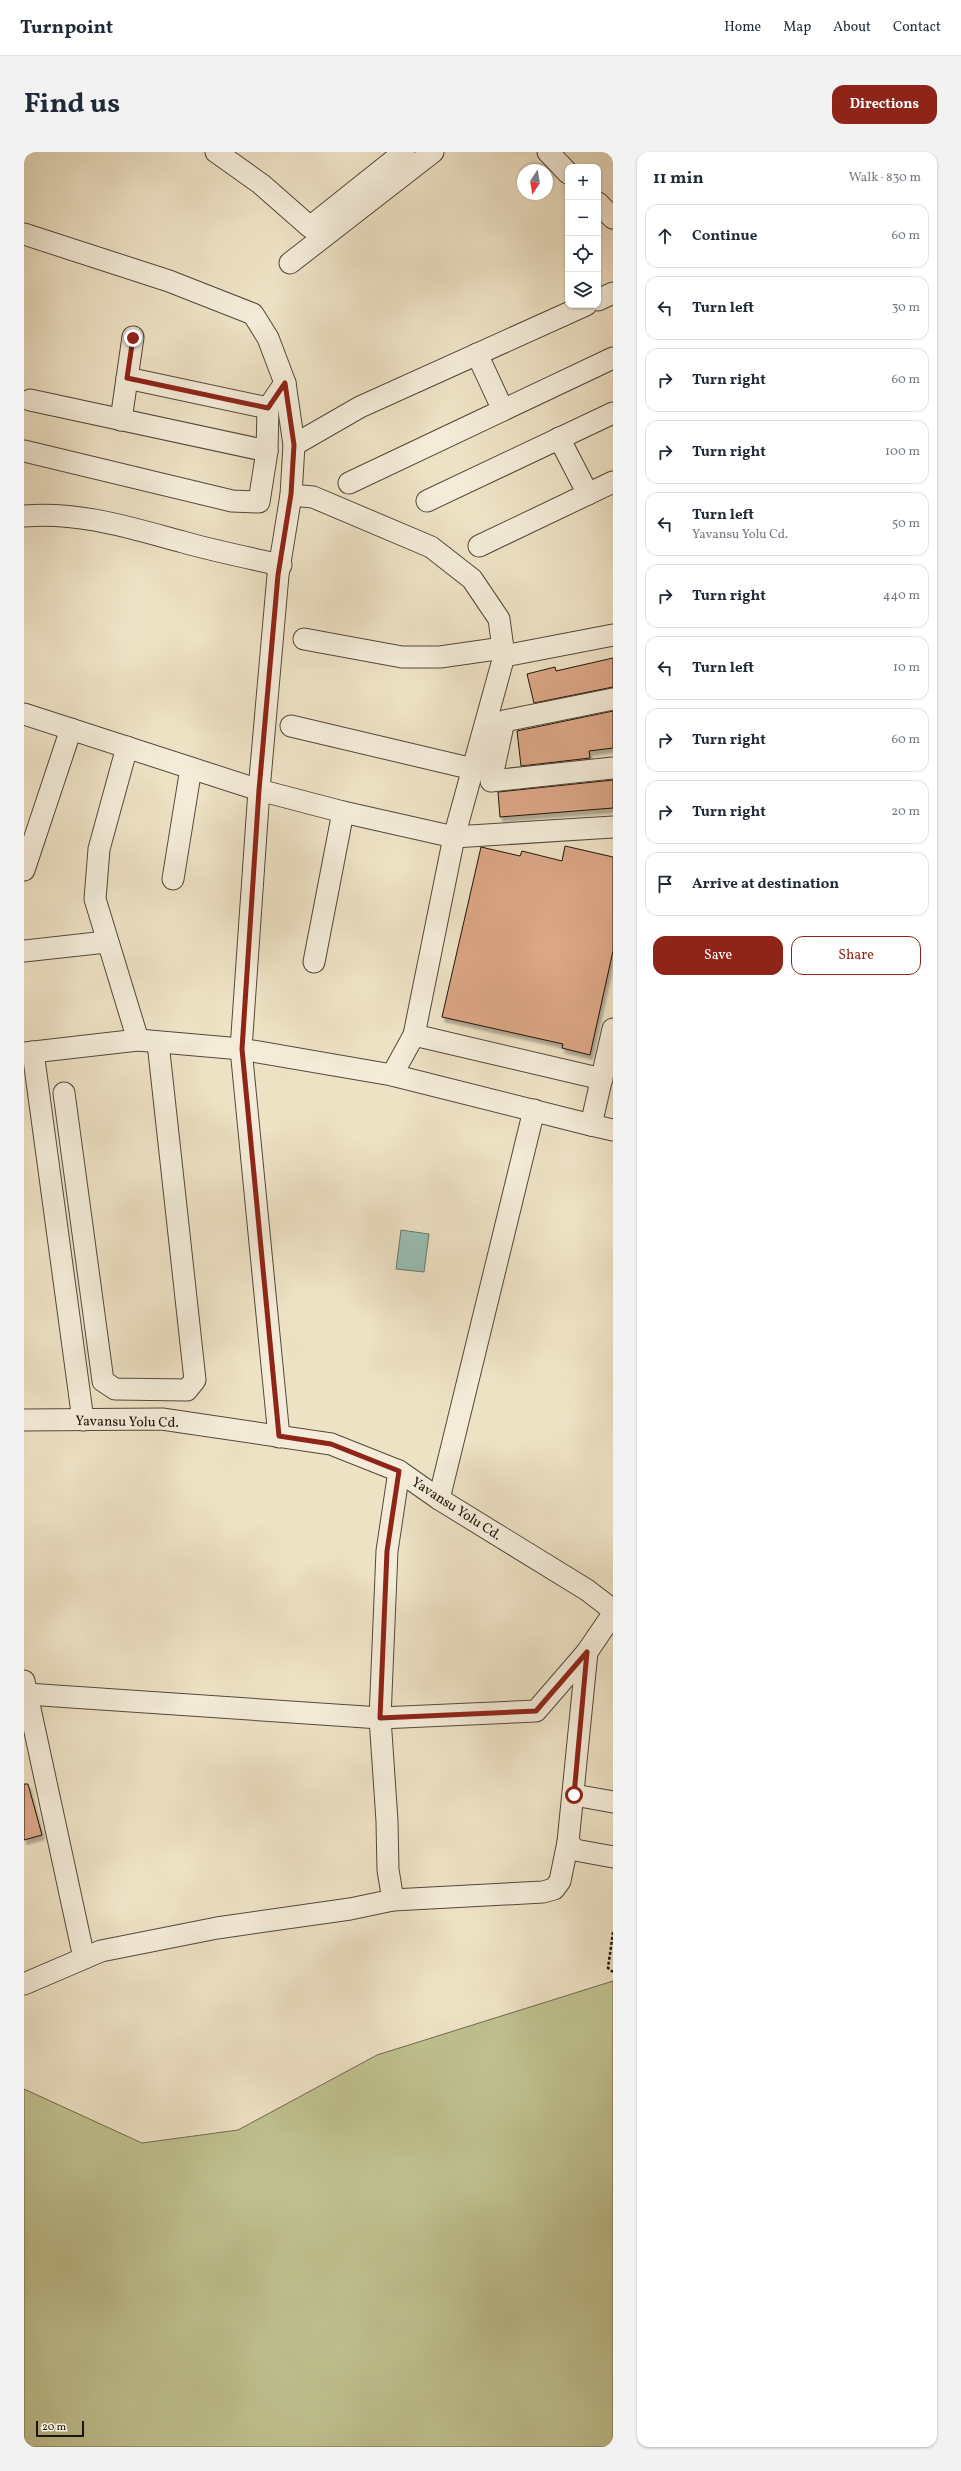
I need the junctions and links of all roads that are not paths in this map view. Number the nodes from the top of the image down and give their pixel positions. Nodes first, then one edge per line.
1 (216, 152) edge
2 (404, 152) edge
3 (433, 152) edge
4 (548, 152) edge
5 (565, 170) edge
6 (601, 206) edge
7 (613, 218) edge
8 (24, 234) edge
9 (290, 263) dead end
10 (613, 293) edge
11 (601, 299) edge
12 (579, 308) edge
13 (133, 338) dead end
14 (477, 354) junction
15 (613, 358) edge
16 (127, 378) junction
17 (285, 383) junction
18 (30, 400) dead end
19 (268, 408) junction
20 (503, 410) junction
21 (613, 412) edge
22 (121, 420) junction
23 (559, 438) junction
24 (294, 445) junction
25 (24, 451) edge
26 (267, 451) junction
27 (349, 483) dead end
28 (613, 484) edge
29 (291, 494) junction
30 (588, 494) junction
31 (427, 500) dead end
32 (24, 516) edge
33 (480, 546) dead end
34 (281, 565) junction
35 (613, 635) edge
36 (304, 639) dead end
37 (503, 652) junction
38 (613, 699) edge
39 (24, 714) edge
40 (291, 726) dead end
41 (71, 729) junction
42 (127, 746) junction
43 (191, 768) junction
44 (613, 768) edge
45 (473, 769) junction
46 (259, 790) junction
47 (343, 812) junction
48 (613, 827) edge
49 (454, 837) junction
50 (24, 870) edge
51 (173, 880) dead end
52 (106, 942) junction
53 (24, 951) edge
54 (314, 962) dead end
55 (613, 1029) edge
56 (414, 1035) junction
57 (148, 1042) junction
58 (242, 1049) junction
59 (29, 1053) edge
60 (392, 1075) junction
61 (602, 1079) junction
62 (64, 1093) dead end
63 (534, 1110) junction
64 (591, 1125) junction
65 (613, 1130) edge
66 (24, 1420) edge
67 (83, 1420) junction
68 (279, 1436) junction
69 (399, 1471) junction
70 (439, 1498) junction
71 (613, 1610) edge
72 (613, 1614) edge
73 (587, 1652) junction
74 (25, 1688) edge
75 (380, 1718) junction
76 (574, 1795) junction
77 (613, 1802) edge
78 (568, 1842) junction
79 (613, 1858) edge
80 (393, 1900) junction
81 (84, 1958) junction
82 (24, 1984) edge

1 - 2 street
3 - 9 street
4 - 5 street
6 - 7 street
8 - 17 street
10 - 11 street
12 - 14 street
13 - 16 street
14 - 20 street
14 - 24 street
15 - 20 street
16 - 19 street
16 - 22 street
17 - 19 street
17 - 24 street
18 - 22 street
19 - 26 street
20 - 27 street
21 - 23 street
22 - 26 street
23 - 30 street
23 - 31 street
24 - 29 street
25 - 26 street
28 - 30 street
29 - 34 street
29 - 37 street
30 - 33 street
32 - 34 street
34 - 46 street
35 - 37 street
36 - 37 street
37 - 45 street
38 - 44 street
39 - 41 street
40 - 45 street
41 - 42 street
41 - 50 street
42 - 43 street
42 - 52 street
43 - 46 street
43 - 51 street
45 - 49 street
46 - 47 street
46 - 58 street
47 - 49 street
47 - 54 street
48 - 49 street
49 - 56 street
52 - 53 street
52 - 57 street
55 - 61 street
56 - 60 street
56 - 61 street
57 - 58 street
57 - 59 street
57 - 62 street
58 - 60 street
58 - 68 street
59 - 67 street
60 - 63 street
61 - 64 street
63 - 64 street
63 - 70 street
64 - 65 street
66 - 67 street, Yavansu Yolu Cd.
67 - 68 street, Yavansu Yolu Cd.
68 - 69 street, Yavansu Yolu Cd.
69 - 70 street, Yavansu Yolu Cd.
69 - 75 street
70 - 71 street, Yavansu Yolu Cd.
72 - 73 street
73 - 75 street
73 - 76 street
74 - 75 street
74 - 81 street
75 - 80 street
76 - 77 street
76 - 78 street
78 - 79 street
78 - 80 street
80 - 81 street
81 - 82 street

